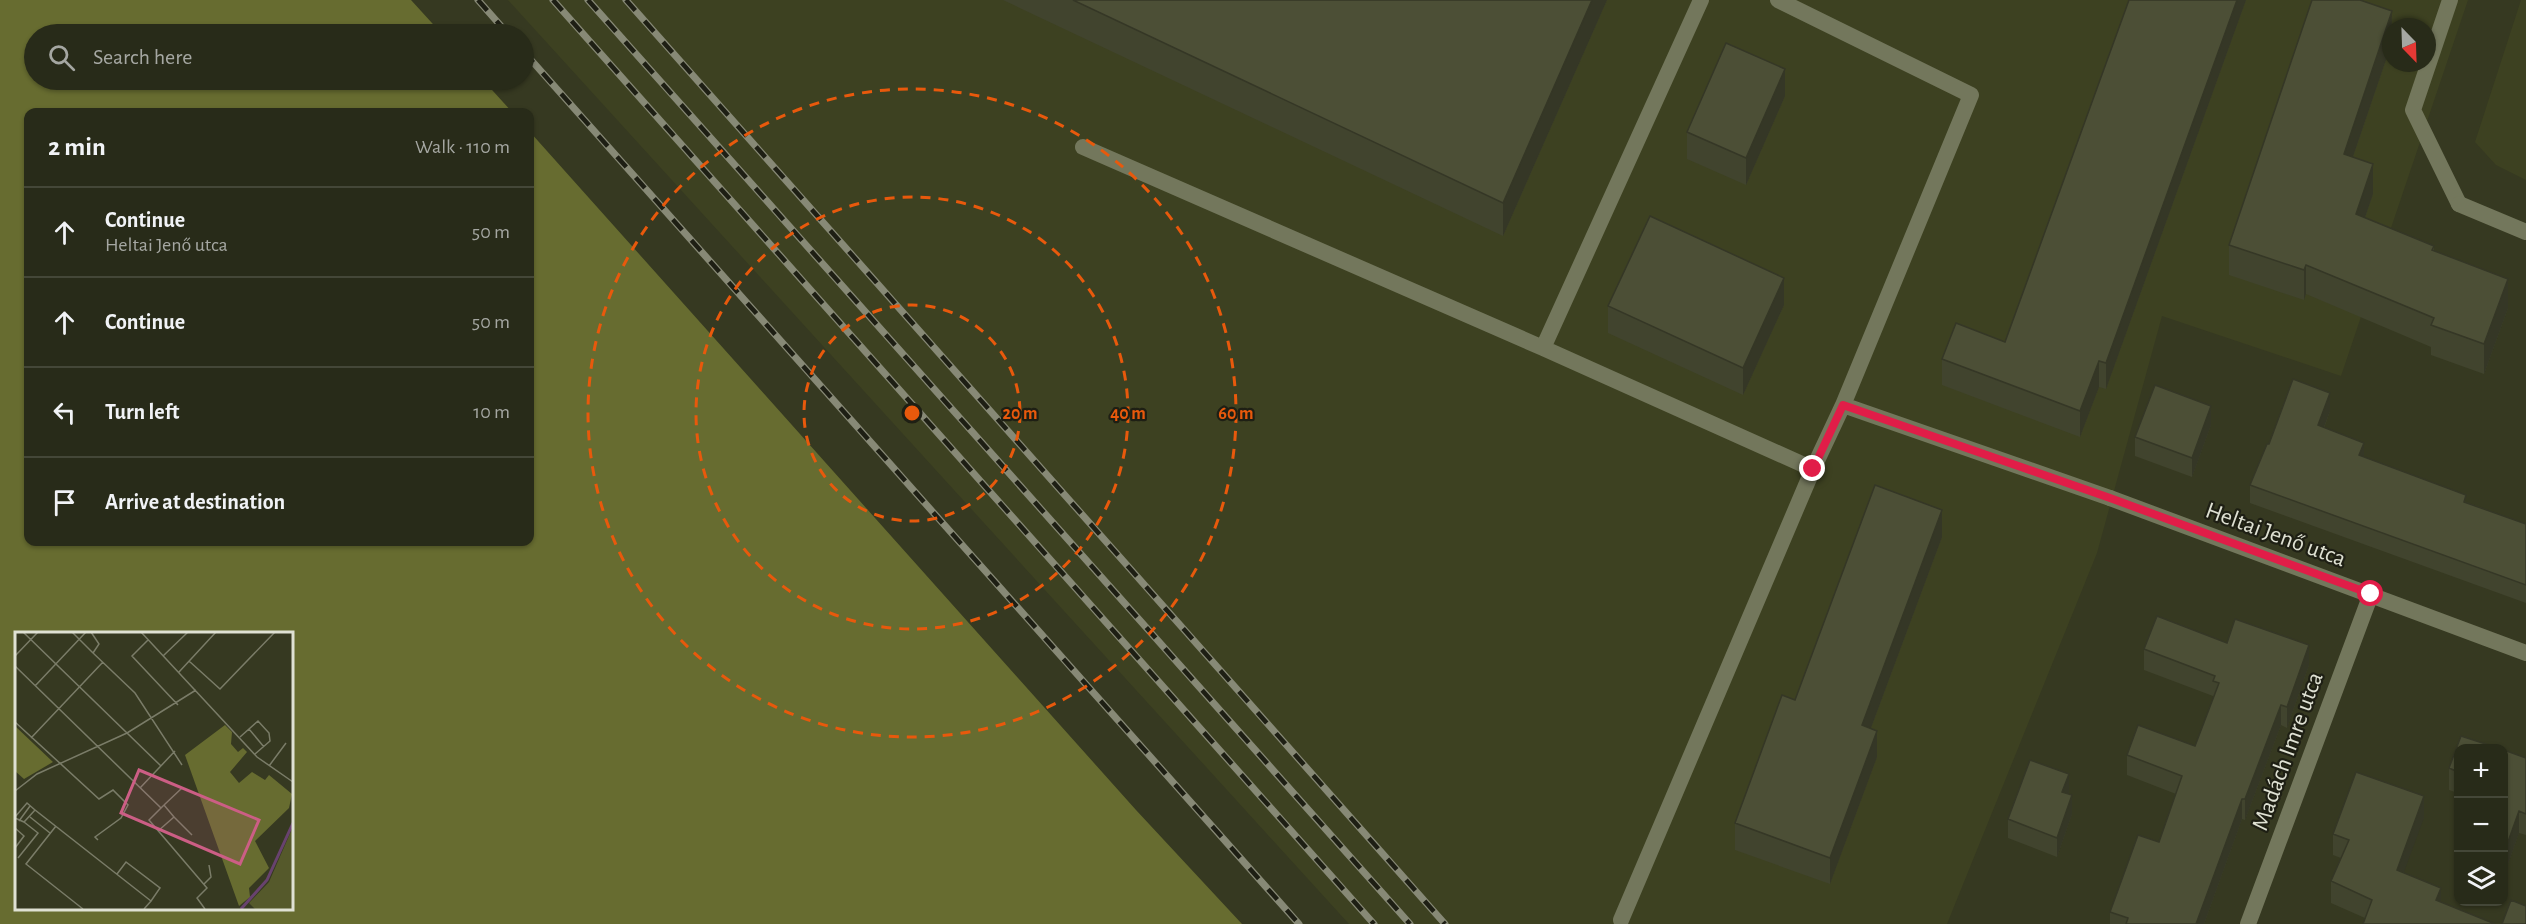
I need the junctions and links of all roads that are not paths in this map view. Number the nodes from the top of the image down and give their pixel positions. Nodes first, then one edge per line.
1 (1701, 0) edge
2 (1778, 0) edge
3 (2450, 0) edge
4 (1083, 147) dead end
5 (2526, 232) edge
6 (1543, 348) junction
7 (1843, 405) junction
8 (1813, 469) junction
9 (2371, 594) junction
10 (2526, 653) edge
11 (1622, 920) dead end
12 (2248, 924) edge

1 - 6 street
2 - 7 street
3 - 5 street
4 - 6 street
6 - 8 street
7 - 8 street
7 - 9 street, Heltai Jenő utca
8 - 11 street
9 - 10 street, Heltai Jenő utca
9 - 12 street, Madách Imre utca

